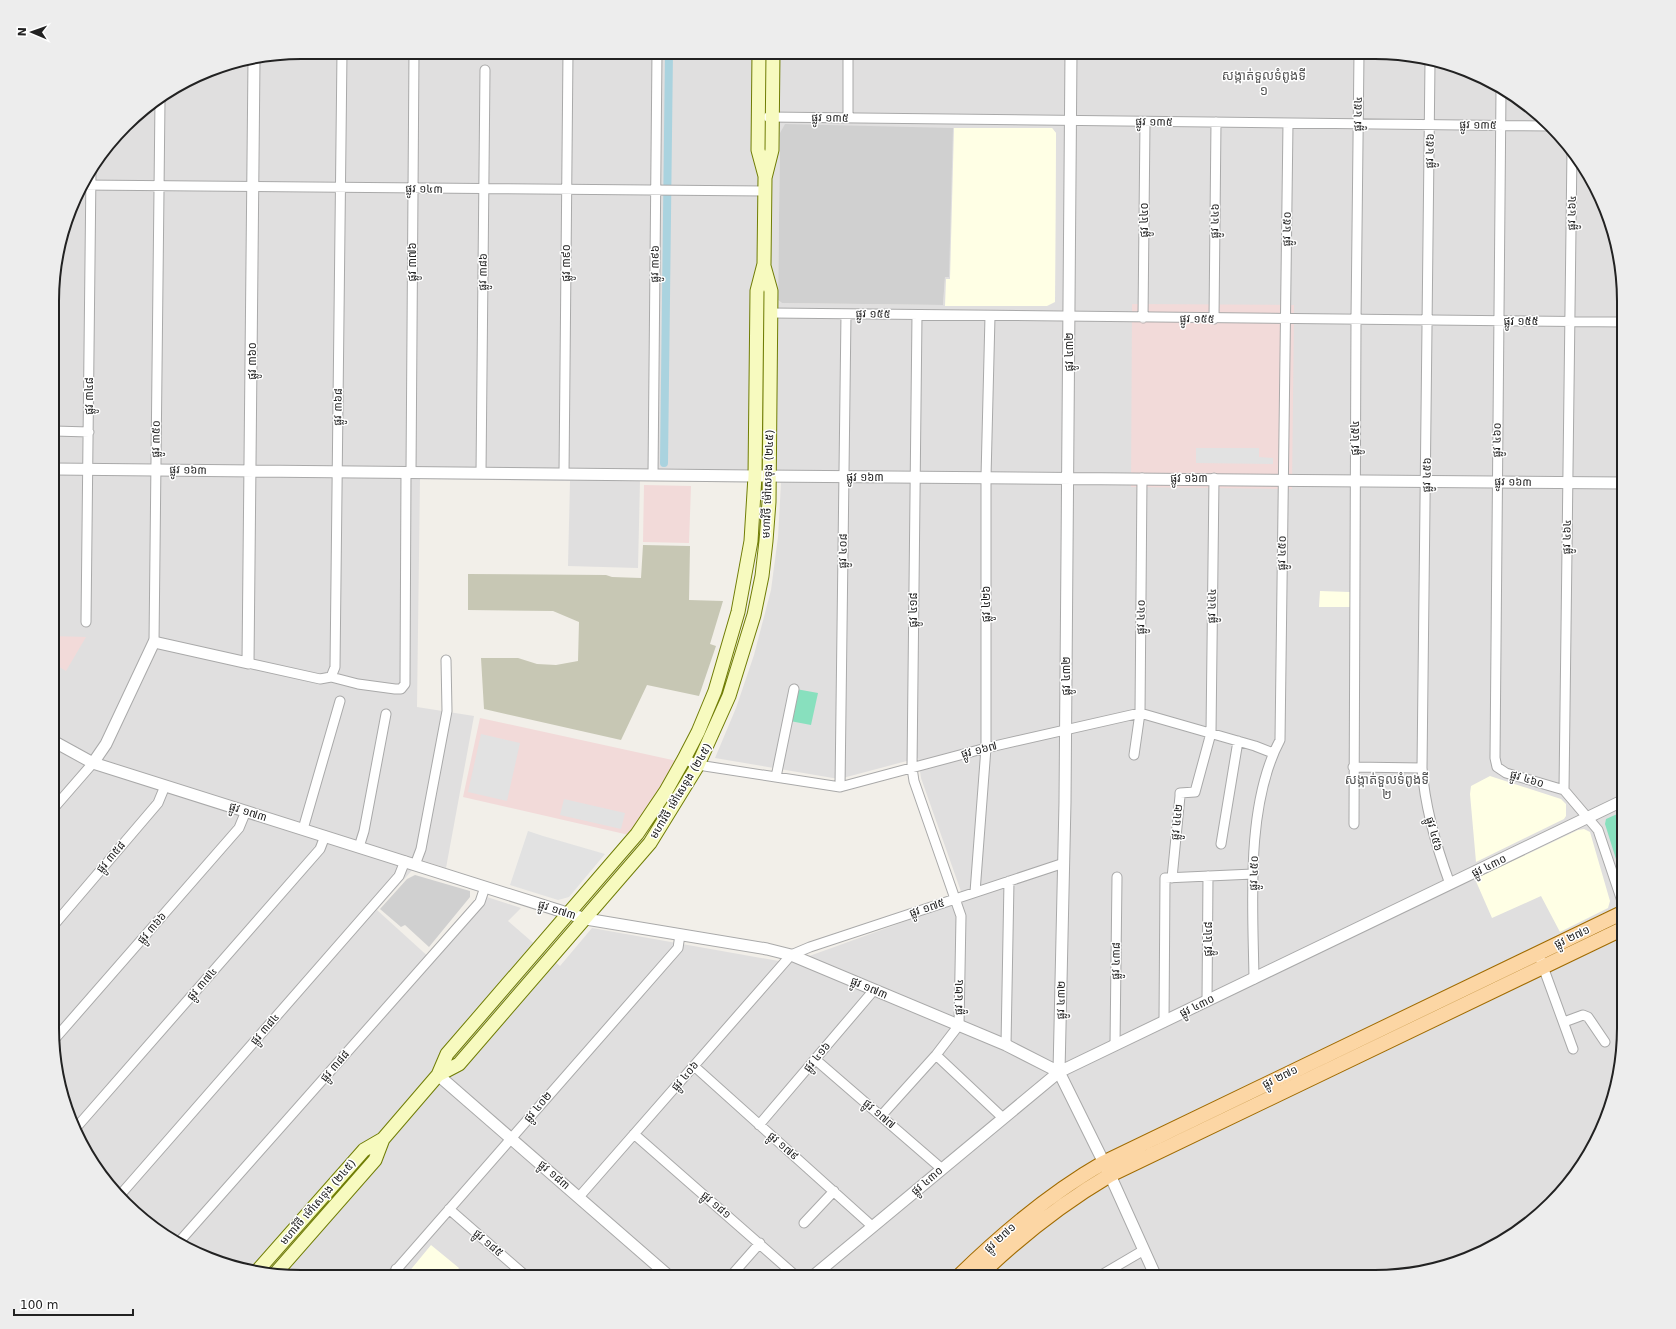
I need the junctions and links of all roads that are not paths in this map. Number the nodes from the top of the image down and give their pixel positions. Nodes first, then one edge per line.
1 (342, 59) edge
2 (414, 59) edge
3 (568, 59) edge
4 (657, 59) edge
5 (759, 59) edge
6 (773, 59) edge
7 (848, 59) edge
8 (1071, 59) edge
9 (1359, 59) edge
10 (254, 64) edge
11 (1430, 66) edge
12 (485, 70) dead end
13 (1501, 94) edge
14 (160, 105) edge
15 (758, 117) junction
16 (772, 118) junction
17 (848, 118) junction
18 (1071, 121) junction
19 (1145, 122) junction
20 (1216, 122) junction
21 (1288, 123) junction
22 (1358, 124) junction
23 (1430, 125) junction
24 (1500, 126) junction
25 (1542, 126) edge
26 (1572, 161) edge
27 (765, 178) junction
28 (88, 185) edge
29 (159, 186) junction
30 (253, 187) junction
31 (341, 188) junction
32 (413, 188) junction
33 (484, 189) junction
34 (86, 190) edge
35 (566, 190) junction
36 (660, 191) junction
37 (765, 191) junction
38 (764, 264) junction
39 (771, 313) junction
40 (846, 314) junction
41 (916, 315) junction
42 (990, 316) junction
43 (1069, 317) junction
44 (1143, 318) junction
45 (1214, 319) junction
46 (1286, 320) junction
47 (1356, 320) junction
48 (1428, 321) junction
49 (1498, 321) junction
50 (1570, 322) junction
51 (1617, 322) edge
52 (59, 431) edge
53 (89, 432) junction
54 (59, 468) edge
55 (89, 469) junction
56 (156, 470) junction
57 (251, 470) junction
58 (338, 472) junction
59 (408, 472) junction
60 (480, 473) junction
61 (564, 474) junction
62 (652, 475) junction
63 (755, 476) junction
64 (769, 477) junction
65 (844, 477) junction
66 (914, 477) junction
67 (986, 477) junction
68 (1068, 478) junction
69 (1142, 478) junction
70 (1214, 478) junction
71 (1283, 479) junction
72 (1355, 480) junction
73 (1427, 481) junction
74 (1496, 481) junction
75 (1568, 482) junction
76 (1617, 483) edge
77 (747, 573) junction
78 (762, 576) junction
79 (86, 622) dead end
80 (154, 642) junction
81 (446, 660) dead end
82 (248, 663) junction
83 (330, 676) junction
84 (794, 689) dead end
85 (340, 702) dead end
86 (1140, 713) junction
87 (386, 714) dead end
88 (1066, 731) junction
89 (1211, 733) junction
90 (1238, 741) junction
91 (59, 743) edge
92 (986, 748) junction
93 (1273, 753) junction
94 (1134, 755) dead end
95 (684, 759) junction
96 (93, 763) junction
97 (698, 765) junction
98 (1353, 767) junction
99 (912, 768) junction
100 (1422, 768) junction
101 (776, 777) junction
102 (166, 786) junction
103 (840, 787) junction
104 (1564, 790) junction
105 (59, 802) edge
106 (1617, 803) edge
107 (246, 811) junction
108 (1589, 817) junction
109 (1354, 824) dead end
110 (303, 830) junction
111 (325, 836) junction
112 (1221, 844) dead end
113 (359, 847) junction
114 (405, 861) junction
115 (1064, 863) junction
116 (416, 865) junction
117 (1253, 874) junction
118 (1208, 876) junction
119 (1117, 877) dead end
120 (1169, 878) junction
121 (1009, 881) junction
122 (1450, 884) junction
123 (1617, 886) edge
124 (485, 887) junction
125 (975, 892) junction
126 (956, 898) junction
127 (569, 914) junction
128 (1617, 915) edge
129 (59, 919) edge
130 (586, 919) junction
131 (1617, 931) edge
132 (680, 935) junction
133 (1538, 952) junction
134 (791, 955) junction
135 (1543, 967) junction
136 (515, 976) junction
137 (1254, 979) junction
138 (527, 986) junction
139 (874, 990) junction
140 (1207, 1001) junction
141 (1164, 1022) junction
142 (1564, 1022) junction
143 (959, 1025) junction
144 (59, 1034) edge
145 (1605, 1042) dead end
146 (1115, 1045) junction
147 (1006, 1046) junction
148 (1573, 1049) dead end
149 (936, 1054) junction
150 (816, 1060) junction
151 (694, 1066) junction
152 (1059, 1072) junction
153 (438, 1075) junction
154 (881, 1116) junction
155 (1003, 1118) junction
156 (79, 1124) edge
157 (759, 1125) junction
158 (634, 1134) junction
159 (511, 1138) junction
160 (384, 1139) junction
161 (942, 1169) junction
162 (1106, 1169) junction
163 (834, 1190) junction
164 (123, 1191) edge
165 (579, 1197) junction
166 (449, 1209) junction
167 (804, 1223) dead end
168 (872, 1226) junction
169 (182, 1239) edge
170 (760, 1243) junction
171 (1144, 1250) junction
172 (261, 1266) edge
173 (280, 1269) edge
174 (396, 1269) edge
175 (519, 1270) edge
176 (662, 1270) edge
177 (736, 1270) edge
178 (789, 1270) edge
179 (820, 1270) edge
180 (966, 1270) edge
181 (986, 1270) edge
182 (1110, 1270) edge
183 (1153, 1270) edge

1 - 31 street, ផ្លូវ ៣៦៨
2 - 32 street, ផ្លូវ ៣៧៦
3 - 35 street, ផ្លូវ ៣៩០
4 - 36 street, ផ្លូវ ៣៩៦
5 - 15 main road, មហាវិថី ម៉ៅសេទុង (២៤៥)
6 - 16 main road, មហាវិថី ម៉ៅសេទុង (២៤៥)
7 - 17 street
8 - 18 street, ផ្លូវ ៤៣២
9 - 22 street, ផ្លូវ ៤៥៤
10 - 30 street, ផ្លូវ ៣៦០
11 - 23 street, ផ្លូវ ៤៥៦
12 - 33 street, ផ្លូវ ៣៨៦
13 - 24 street, ផ្លូវ ៤៦០
14 - 29 street, ផ្លូវ ៣៥០
15 - 16 street, ផ្លូវ ១៣៥
15 - 27 main road, មហាវិថី ម៉ៅសេទុង (២៤៥)
16 - 17 street, ផ្លូវ ១៣៥
16 - 27 main road, មហាវិថី ម៉ៅសេទុង (២៤៥)
17 - 18 street, ផ្លូវ ១៣៥
18 - 19 street, ផ្លូវ ១៣៥
18 - 43 street, ផ្លូវ ៤៣២
19 - 20 street, ផ្លូវ ១៣៥
19 - 44 street, ផ្លូវ ៤៤០
20 - 21 street, ផ្លូវ ១៣៥
20 - 45 street, ផ្លូវ ៤៤៦
21 - 22 street, ផ្លូវ ១៣៥
21 - 46 street, ផ្លូវ ៤៥០
22 - 23 street, ផ្លូវ ១៣៥
22 - 47 street, ផ្លូវ ៤៥៤
23 - 24 street, ផ្លូវ ១៣៥
23 - 48 street, ផ្លូវ ៤៥៦
24 - 25 street, ផ្លូវ ១៣៥
24 - 49 street, ផ្លូវ ៤៦០
26 - 50 street, ផ្លូវ ៤៦៤
27 - 37 main road, មហាវិថី ម៉ៅសេទុង (២៤៥)
28 - 29 street, ផ្លូវ ១៤៣
29 - 30 street, ផ្លូវ ១៤៣
29 - 56 street, ផ្លូវ ៣៥០
30 - 31 street, ផ្លូវ ១៤៣
30 - 57 street, ផ្លូវ ៣៦០
31 - 32 street, ផ្លូវ ១៤៣
31 - 58 street, ផ្លូវ ៣៦៨
32 - 33 street, ផ្លូវ ១៤៣
32 - 59 street, ផ្លូវ ៣៧៦
33 - 35 street, ផ្លូវ ១៤៣
33 - 60 street, ផ្លូវ ៣៨៦
34 - 53 street, ផ្លូវ ៣៤៨
35 - 36 street, ផ្លូវ ១៤៣
35 - 61 street, ផ្លូវ ៣៩០
36 - 37 street, ផ្លូវ ១៤៣
36 - 62 street, ផ្លូវ ៣៩៦
37 - 38 main road, មហាវិថី ម៉ៅសេទុង (២៤៥)
38 - 39 main road, មហាវិថី ម៉ៅសេទុង (២៤៥)
38 - 63 main road, មហាវិថី ម៉ៅសេទុង (២៤៥)
39 - 40 street, ផ្លូវ ១៥៥
39 - 64 main road, មហាវិថី ម៉ៅសេទុង (២៤៥)
40 - 41 street, ផ្លូវ ១៥៥
40 - 65 street, ផ្លូវ ៤០៨
41 - 42 street, ផ្លូវ ១៥៥
41 - 66 street, ផ្លូវ ៤១៨
42 - 43 street, ផ្លូវ ១៥៥
42 - 67 street, ផ្លូវ ៤២៦
43 - 44 street, ផ្លូវ ១៥៥
43 - 68 street, ផ្លូវ ៤៣២
44 - 45 street, ផ្លូវ ១៥៥
45 - 46 street, ផ្លូវ ១៥៥
46 - 47 street, ផ្លូវ ១៥៥
46 - 71 street, ផ្លូវ ៤៥០
47 - 48 street, ផ្លូវ ១៥៥
47 - 72 street, ផ្លូវ ៤៥៤
48 - 49 street, ផ្លូវ ១៥៥
48 - 73 street, ផ្លូវ ៤៥៦
49 - 50 street, ផ្លូវ ១៥៥
49 - 74 street, ផ្លូវ ៤៦០
50 - 51 street, ផ្លូវ ១៥៥
50 - 75 street, ផ្លូវ ៤៦៤
52 - 53 street
53 - 55 street, ផ្លូវ ៣៤៨
54 - 55 street, ផ្លូវ ១៦៣
55 - 56 street, ផ្លូវ ១៦៣
55 - 79 street, ផ្លូវ ៣៤៨
56 - 57 street, ផ្លូវ ១៦៣
56 - 80 street, ផ្លូវ ៣៥០
57 - 58 street, ផ្លូវ ១៦៣
57 - 82 street, ផ្លូវ ៣៦០
58 - 59 street, ផ្លូវ ១៦៣
58 - 83 street, ផ្លូវ ៣៦៨
59 - 60 street, ផ្លូវ ១៦៣
59 - 83 street, ផ្លូវ ៣៧៦
60 - 61 street, ផ្លូវ ១៦៣
61 - 62 street, ផ្លូវ ១៦៣
62 - 63 street, ផ្លូវ ១៦៣
63 - 64 street, ផ្លូវ ១៦៣
63 - 77 main road, មហាវិថី ម៉ៅសេទុង (២៤៥)
64 - 65 street, ផ្លូវ ១៦៣
64 - 78 main road, មហាវិថី ម៉ៅសេទុង (២៤៥)
65 - 66 street, ផ្លូវ ១៦៣
65 - 103 street, ផ្លូវ ៤០៨
66 - 67 street, ផ្លូវ ១៦៣
66 - 99 street, ផ្លូវ ៤១៨
67 - 68 street, ផ្លូវ ១៦៣
67 - 92 street, ផ្លូវ ៤២៦
68 - 69 street, ផ្លូវ ១៦៣
68 - 88 street, ផ្លូវ ៤៣២
69 - 70 street, ផ្លូវ ១៦៣
69 - 86 street, ផ្លូវ ៤៤០
70 - 71 street, ផ្លូវ ១៦៣
70 - 89 street, ផ្លូវ ៤៤៤
71 - 72 street, ផ្លូវ ១៦៣
71 - 93 street, ផ្លូវ ៤៥០
72 - 73 street, ផ្លូវ ១៦៣
72 - 98 street, ផ្លូវ ៤៥៤
73 - 74 street, ផ្លូវ ១៦៣
73 - 100 street, ផ្លូវ ៤៥៦
74 - 75 street, ផ្លូវ ១៦៣
74 - 104 street, ផ្លូវ ៤៦០
75 - 76 street, ផ្លូវ ១៦៣
75 - 104 street, ផ្លូវ ៤៦៤
77 - 78 main road
77 - 95 main road, មហាវិថី ម៉ៅសេទុង (២៤៥)
78 - 97 main road, មហាវិថី ម៉ៅសេទុង (២៤៥)
80 - 82 street
80 - 96 street, ផ្លូវ ៣៥០
81 - 116 street
82 - 83 street
84 - 101 street
85 - 110 street
86 - 88 street, ផ្លូវ ១៦៧
86 - 89 street, ផ្លូវ ១៦៧
86 - 94 street, ផ្លូវ ៤៤០
87 - 113 street
88 - 92 street, ផ្លូវ ១៦៧
88 - 115 street, ផ្លូវ ៤៣២
89 - 90 street, ផ្លូវ ១៦៧
89 - 120 street, ផ្លូវ ៤៤២
90 - 93 street, ផ្លូវ ១៦៧
90 - 112 street
91 - 96 street, ផ្លូវ ១៧៣
92 - 99 street, ផ្លូវ ១៦៧
92 - 125 street, ផ្លូវ ៤២៦
93 - 117 street, ផ្លូវ ៤៥០
95 - 97 street, ផ្លូវ ១៦៧
95 - 127 main road, មហាវិថី ម៉ៅសេទុង (២៤៥)
96 - 102 street, ផ្លូវ ១៧៣
96 - 105 street
97 - 101 street, ផ្លូវ ១៦៧
97 - 130 main road, មហាវិថី ម៉ៅសេទុង (២៤៥)
98 - 100 street
98 - 109 street, ផ្លូវ ៤៥៤
99 - 103 street, ផ្លូវ ១៦៧
99 - 126 street, ផ្លូវ ៤១៨
100 - 122 street, ផ្លូវ ៤៥៦
101 - 103 street, ផ្លូវ ១៦៧
102 - 107 street, ផ្លូវ ១៧៣
102 - 129 street, ផ្លូវ ៣៥៨
104 - 108 street
106 - 108 street, ផ្លូវ ៤៣០
107 - 110 street, ផ្លូវ ១៧៣
107 - 144 street, ផ្លូវ ៣៦៦
108 - 122 street, ផ្លូវ ៤៣០
108 - 123 street
110 - 111 street, ផ្លូវ ១៧៣
111 - 113 street, ផ្លូវ ១៧៣
111 - 156 street, ផ្លូវ ៣៧៤
113 - 114 street, ផ្លូវ ១៧៣
114 - 116 street, ផ្លូវ ១៧៣
114 - 164 street, ផ្លូវ ៣៨៤
115 - 121 street, ផ្លូវ ១៧៥
115 - 152 street, ផ្លូវ ៤៣២
116 - 124 street, ផ្លូវ ១៧៣
117 - 118 street
117 - 137 street, ផ្លូវ ៤៥០
118 - 120 street
118 - 140 street, ផ្លូវ ៤៤៨
119 - 146 street, ផ្លូវ ៤៣៨
120 - 141 street, ផ្លូវ ៤៤២
121 - 125 street, ផ្លូវ ១៧៥
121 - 147 street
122 - 137 street, ផ្លូវ ៤៣០
124 - 127 street, ផ្លូវ ១៧៣
124 - 169 street, ផ្លូវ ៣៨៨
125 - 126 street, ផ្លូវ ១៧៥
126 - 134 street, ផ្លូវ ១៧៥
126 - 143 street, ផ្លូវ ៤២៤
127 - 130 street, ផ្លូវ ១៧៣
127 - 136 main road, មហាវិថី ម៉ៅសេទុង (២៤៥)
128 - 133 main road, ផ្លូវ ២៧១
130 - 132 street, ផ្លូវ ១៧៣
130 - 138 main road, មហាវិថី ម៉ៅសេទុង (២៤៥)
131 - 135 main road, ផ្លូវ ២៧១
132 - 134 street, ផ្លូវ ១៧៣
132 - 159 street, ផ្លូវ ៤០២
133 - 135 street
133 - 162 main road, ផ្លូវ ២៧១
134 - 139 street, ផ្លូវ ១៧៣
134 - 151 street, ផ្លូវ ៤០៦
135 - 142 street
135 - 162 main road, ផ្លូវ ២៧១
136 - 138 main road
136 - 153 main road, មហាវិថី ម៉ៅសេទុង (២៤៥)
137 - 140 street, ផ្លូវ ៤៣០
138 - 153 main road, មហាវិថី ម៉ៅសេទុង (២៤៥)
139 - 143 street, ផ្លូវ ១៧៣
139 - 150 street, ផ្លូវ ៤១៦
140 - 141 street, ផ្លូវ ៤៣០
141 - 146 street, ផ្លូវ ៤៣០
142 - 145 street
142 - 148 street
143 - 147 street, ផ្លូវ ១៧៣
143 - 149 street, ផ្លូវ ៤២៤
146 - 152 street, ផ្លូវ ៤៣០
147 - 152 street, ផ្លូវ ១៧៣
149 - 154 street, ផ្លូវ ៤២៤
149 - 155 street
150 - 154 street, ផ្លូវ ១៧៧
150 - 157 street, ផ្លូវ ៤១៦
151 - 157 street, ផ្លូវ ១៧៩
151 - 158 street, ផ្លូវ ៤០៦
152 - 155 street, ផ្លូវ ៤៣០
152 - 162 street, ផ្លូវ ៤៣២
153 - 159 street, ផ្លូវ ១៨៣
153 - 160 main road, មហាវិថី ម៉ៅសេទុង (២៤៥)
154 - 161 street, ផ្លូវ ១៧៧
155 - 161 street, ផ្លូវ ៤៣០
157 - 163 street, ផ្លូវ ១៧៩
158 - 165 street, ផ្លូវ ៤០៦
158 - 170 street, ផ្លូវ ១៨១
159 - 165 street, ផ្លូវ ១៨៣
159 - 166 street, ផ្លូវ ៤០២
160 - 172 main road, មហាវិថី ម៉ៅសេទុង (២៤៥)
160 - 173 main road, មហាវិថី ម៉ៅសេទុង (២៤៥)
161 - 168 street, ផ្លូវ ៤៣០
162 - 171 street, ផ្លូវ ៤៣២
162 - 180 main road, ផ្លូវ ២៧១
162 - 181 main road, ផ្លូវ ២៧១
163 - 167 street
163 - 168 street, ផ្លូវ ១៧៩
165 - 176 street, ផ្លូវ ១៨៣
166 - 174 street, ផ្លូវ ៤០២
166 - 175 street, ផ្លូវ ១៨៥
168 - 179 street, ផ្លូវ ៤៣០
170 - 177 street
170 - 178 street, ផ្លូវ ១៨១
171 - 182 street
171 - 183 street, ផ្លូវ ៤៣២

